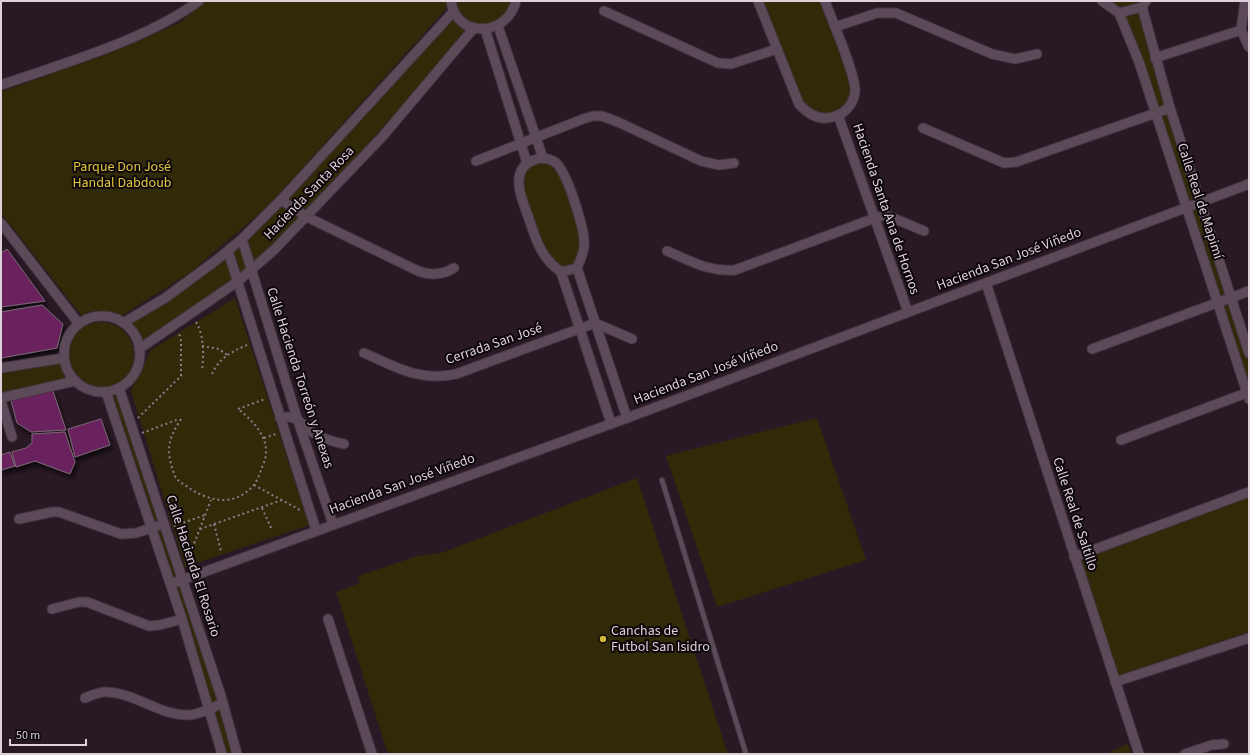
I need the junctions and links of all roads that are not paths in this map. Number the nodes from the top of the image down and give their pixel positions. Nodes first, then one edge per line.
1 (199, 1) edge
2 (451, 1) edge
3 (516, 1) edge
4 (758, 1) edge
5 (825, 1) edge
6 (1102, 1) edge
7 (1245, 1) edge
8 (1144, 4) edge
9 (454, 11) junction
10 (604, 11) dead end
11 (1119, 13) junction
12 (498, 26) junction
13 (834, 27) junction
14 (474, 28) junction
15 (485, 29) junction
16 (1241, 30) junction
17 (1249, 47) edge
18 (777, 49) junction
19 (1037, 54) dead end
20 (1155, 58) junction
21 (1, 85) edge
22 (1170, 108) junction
23 (1156, 112) junction
24 (838, 115) junction
25 (923, 128) dead end
26 (536, 137) junction
27 (521, 143) junction
28 (543, 158) junction
29 (476, 161) dead end
30 (527, 163) junction
31 (734, 163) dead end
32 (1249, 184) edge
33 (281, 200) junction
34 (1201, 203) junction
35 (1188, 207) junction
36 (307, 217) junction
37 (874, 218) junction
38 (1, 223) edge
39 (924, 231) dead end
40 (242, 239) junction
41 (667, 250) dead end
42 (228, 251) junction
43 (454, 268) dead end
44 (577, 268) junction
45 (251, 270) junction
46 (561, 272) junction
47 (237, 282) junction
48 (986, 283) junction
49 (1249, 291) edge
50 (1231, 298) junction
51 (1218, 302) junction
52 (908, 312) junction
53 (123, 323) junction
54 (595, 323) junction
55 (79, 324) junction
56 (580, 328) junction
57 (632, 339) dead end
58 (1092, 349) dead end
59 (139, 350) junction
60 (364, 353) dead end
61 (1249, 353) edge
62 (64, 358) junction
63 (1, 368) edge
64 (76, 382) junction
65 (119, 388) junction
66 (106, 392) junction
67 (1248, 394) edge
68 (1, 399) edge
69 (280, 418) junction
70 (297, 418) junction
71 (627, 418) junction
72 (612, 423) junction
73 (12, 437) dead end
74 (1121, 440) dead end
75 (344, 444) dead end
76 (662, 480) dead end
77 (1249, 492) edge
78 (19, 519) dead end
79 (333, 524) junction
80 (165, 526) junction
81 (152, 528) junction
82 (316, 530) junction
83 (1074, 557) junction
84 (183, 580) junction
85 (171, 584) junction
86 (52, 609) dead end
87 (182, 619) junction
88 (328, 619) dead end
89 (1249, 638) edge
90 (1115, 682) junction
91 (85, 698) dead end
92 (223, 703) junction
93 (209, 709) junction
94 (1224, 744) dead end
95 (222, 754) edge
96 (237, 754) edge
97 (372, 754) edge
98 (746, 754) edge
99 (1139, 754) edge
100 (1185, 754) edge

1 - 21 street
2 - 9 street
3 - 12 street
4 - 18 street
5 - 13 street
6 - 11 street
7 - 16 street
8 - 11 street
8 - 20 street
9 - 14 street
9 - 33 street, Hacienda Santa Rosa
10 - 18 street
11 - 23 street, Calle Real de Mapimí
12 - 15 street
12 - 26 street
13 - 19 street
13 - 24 street
14 - 15 street
14 - 36 street, Hacienda Santa Rosa
15 - 27 street
16 - 17 street
16 - 20 street
18 - 24 street
20 - 22 street
22 - 23 street
22 - 34 street
23 - 25 street
23 - 35 street, Calle Real de Mapimí
24 - 37 street, Hacienda Santa Ana de Hornos
26 - 27 street
26 - 28 street
26 - 31 street
27 - 29 street
27 - 30 street
28 - 30 street
28 - 44 street
30 - 46 street
32 - 34 street, Hacienda San José Viñedo
33 - 36 street
33 - 40 street, Hacienda Santa Rosa
34 - 35 street, Hacienda San José Viñedo
34 - 50 street
35 - 48 street, Hacienda San José Viñedo
35 - 51 street, Calle Real de Mapimí
36 - 43 street
36 - 45 street, Hacienda Santa Rosa
37 - 39 street
37 - 41 street
37 - 52 street, Hacienda Santa Ana de Hornos
38 - 55 street
40 - 42 street, Hacienda Santa Rosa
40 - 45 street, Calle Hacienda Torreón y Anexas
42 - 47 street
42 - 53 street, Hacienda Santa Rosa
44 - 46 street
44 - 54 street
45 - 47 street, Hacienda Santa Rosa
45 - 70 street, Calle Hacienda Torreón y Anexas
46 - 56 street
47 - 59 street, Hacienda Santa Rosa
47 - 69 street
48 - 52 street, Hacienda San José Viñedo
48 - 83 street, Calle Real de Saltillo
49 - 50 street
50 - 51 street
50 - 61 street
51 - 58 street
51 - 67 street, Calle Real de Mapimí
52 - 71 street, Hacienda San José Viñedo
53 - 55 street
53 - 59 street
54 - 56 street, Cerrada San José
54 - 57 street
54 - 71 street
55 - 62 street
56 - 60 street, Cerrada San José
56 - 72 street
59 - 65 street
62 - 63 street
62 - 64 street
64 - 66 street
64 - 68 street
65 - 66 street
65 - 80 street, Calle Hacienda El Rosario
66 - 81 street, Calle Hacienda El Rosario
67 - 74 street
68 - 73 street
69 - 70 street
69 - 82 street
70 - 75 street
70 - 79 street, Calle Hacienda Torreón y Anexas
71 - 72 street, Hacienda San José Viñedo
72 - 79 street, Hacienda San José Viñedo
76 - 98 lane
77 - 83 street
78 - 81 street
79 - 82 street, Hacienda San José Viñedo
80 - 81 street
80 - 84 street, Calle Hacienda El Rosario
81 - 85 street, Calle Hacienda El Rosario
82 - 84 street, Hacienda San José Viñedo
83 - 90 street, Calle Real de Saltillo
84 - 85 street, Hacienda San José Viñedo
84 - 92 street, Calle Hacienda El Rosario
85 - 87 street, Calle Hacienda El Rosario
86 - 87 street
87 - 93 street, Calle Hacienda El Rosario
88 - 97 street
89 - 90 street
90 - 99 street, Calle Real de Saltillo
91 - 93 street
92 - 93 street
92 - 96 street, Calle Hacienda El Rosario
93 - 95 street, Calle Hacienda El Rosario
94 - 100 street

